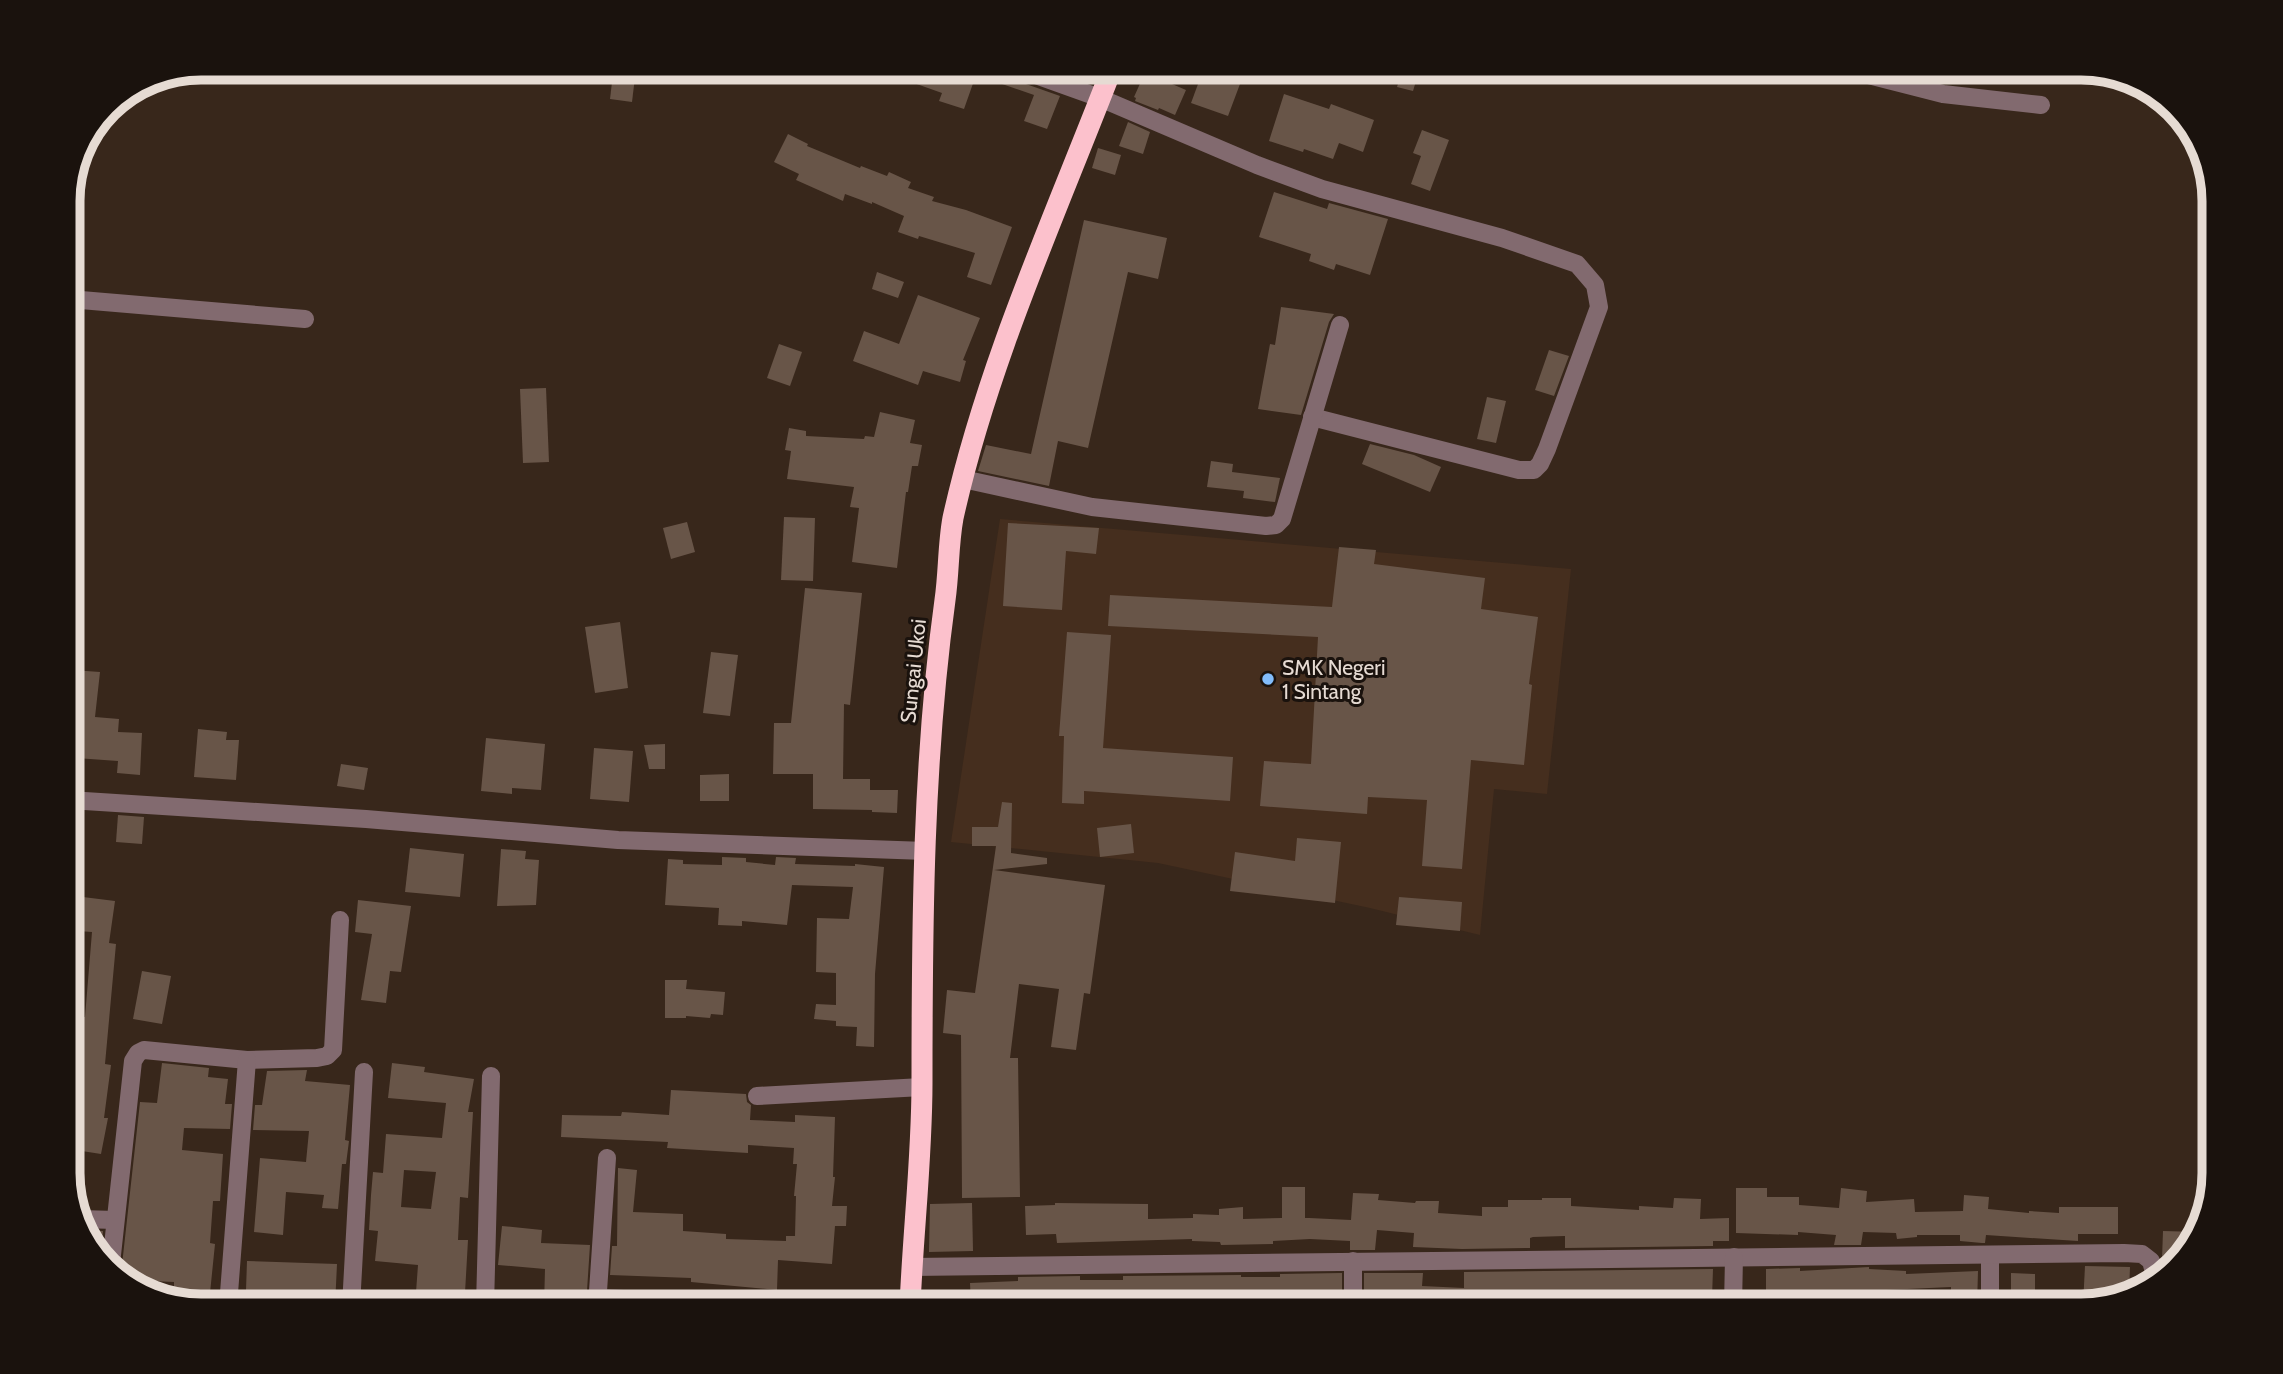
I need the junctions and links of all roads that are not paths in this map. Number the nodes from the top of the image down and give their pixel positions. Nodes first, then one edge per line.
1 (1050, 80) edge
2 (1107, 80) edge
3 (1888, 80) edge
4 (1100, 98) junction
5 (2041, 105) dead end
6 (81, 300) edge
7 (305, 319) dead end
8 (1340, 325) dead end
9 (1312, 418) junction
10 (963, 479) junction
11 (81, 801) edge
12 (926, 851) junction
13 (340, 920) dead end
14 (247, 1060) junction
15 (364, 1072) dead end
16 (491, 1076) dead end
17 (922, 1087) junction
18 (757, 1096) dead end
19 (607, 1158) dead end
20 (91, 1219) edge
21 (115, 1220) junction
22 (112, 1253) edge
23 (1990, 1256) junction
24 (1734, 1257) junction
25 (1353, 1261) junction
26 (911, 1267) junction
27 (2153, 1269) edge
28 (229, 1294) edge
29 (352, 1294) edge
30 (485, 1294) edge
31 (598, 1294) edge
32 (910, 1294) edge
33 (1353, 1294) edge
34 (1733, 1294) edge
35 (1990, 1294) edge

1 - 4 street
2 - 4 highway, Sungai Ukoi
3 - 5 street
4 - 9 street
4 - 10 highway, Sungai Ukoi
6 - 7 street
8 - 9 street
9 - 10 street
10 - 12 highway, Sungai Ukoi
11 - 12 street
12 - 17 highway, Sungai Ukoi
13 - 14 street
14 - 21 street
14 - 28 street
15 - 29 street
16 - 30 street
17 - 18 street
17 - 26 highway, Sungai Ukoi
19 - 31 street
20 - 21 street
21 - 22 street
23 - 24 street
23 - 27 street
23 - 35 street
24 - 25 street
24 - 34 street
25 - 26 street
25 - 33 street
26 - 32 highway, Sungai Ukoi

